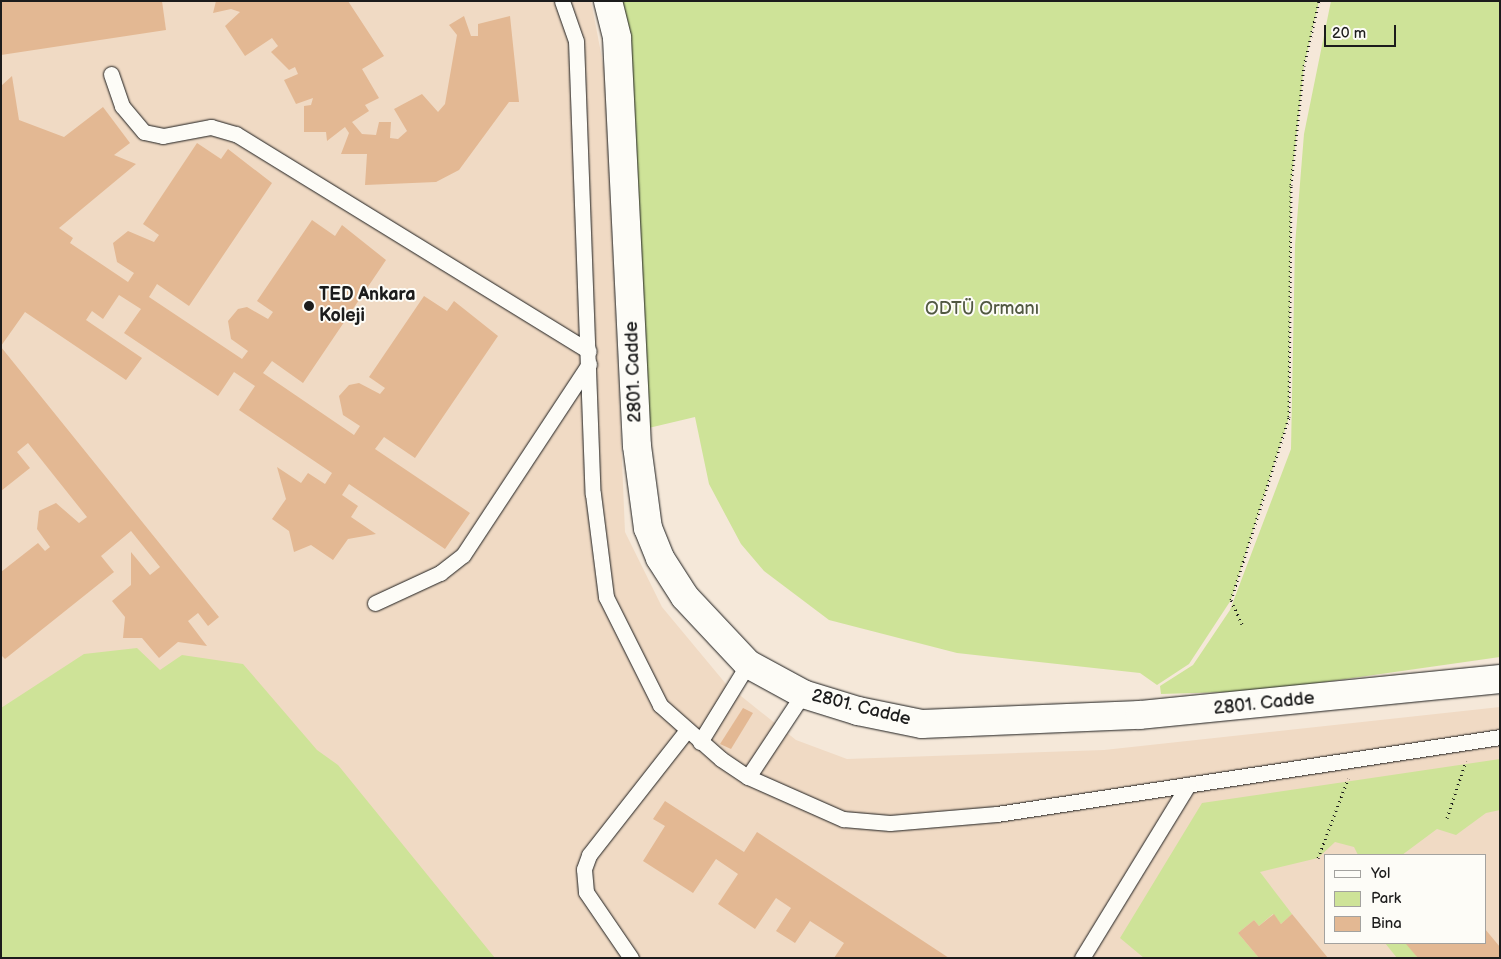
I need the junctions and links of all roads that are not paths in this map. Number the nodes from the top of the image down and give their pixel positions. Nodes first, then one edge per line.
1 (562, 1) edge
2 (608, 1) edge
3 (111, 74) dead end
4 (589, 358) junction
5 (375, 603) dead end
6 (748, 664) junction
7 (1500, 679) edge
8 (803, 694) junction
9 (687, 730) junction
10 (1500, 737) edge
11 (700, 742) junction
12 (748, 777) junction
13 (1188, 785) junction
14 (631, 958) edge
15 (1082, 958) edge

1 - 4 lane
2 - 6 street, 2801. Cadde
3 - 4 lane
4 - 5 lane
4 - 9 lane
6 - 8 street, 2801. Cadde
6 - 11 lane
7 - 8 street, 2801. Cadde
8 - 12 lane
9 - 11 lane
9 - 14 lane
10 - 13 lane
11 - 12 lane
12 - 13 lane
13 - 15 lane

